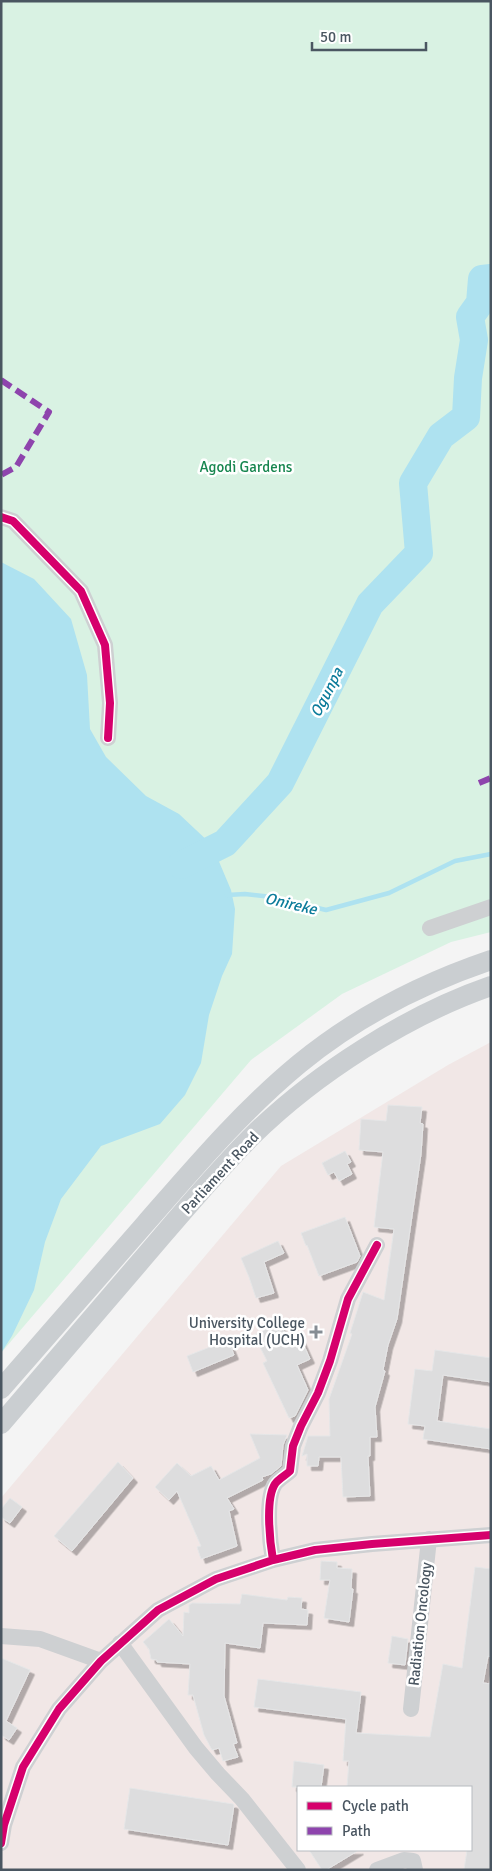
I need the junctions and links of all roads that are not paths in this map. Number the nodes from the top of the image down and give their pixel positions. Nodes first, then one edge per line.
1 (1, 517) edge
2 (108, 738) dead end
3 (491, 907) edge
4 (430, 928) dead end
5 (491, 960) edge
6 (491, 986) edge
7 (377, 1245) dead end
8 (1, 1389) edge
9 (1, 1424) edge
10 (491, 1535) edge
11 (429, 1540) junction
12 (273, 1560) junction
13 (1, 1636) edge
14 (120, 1644) junction
15 (101, 1661) junction
16 (411, 1709) dead end
17 (1, 1843) edge
18 (298, 1870) edge
19 (377, 1870) edge
20 (415, 1870) edge

1 - 2 street
3 - 4 street
5 - 8 main road, Parliament Road
6 - 9 main road, Parliament Road
7 - 12 street
10 - 11 street
11 - 12 street
11 - 16 street, Radiation Oncology
12 - 14 street
13 - 15 street
14 - 15 street
14 - 18 street
15 - 17 street
19 - 20 street

